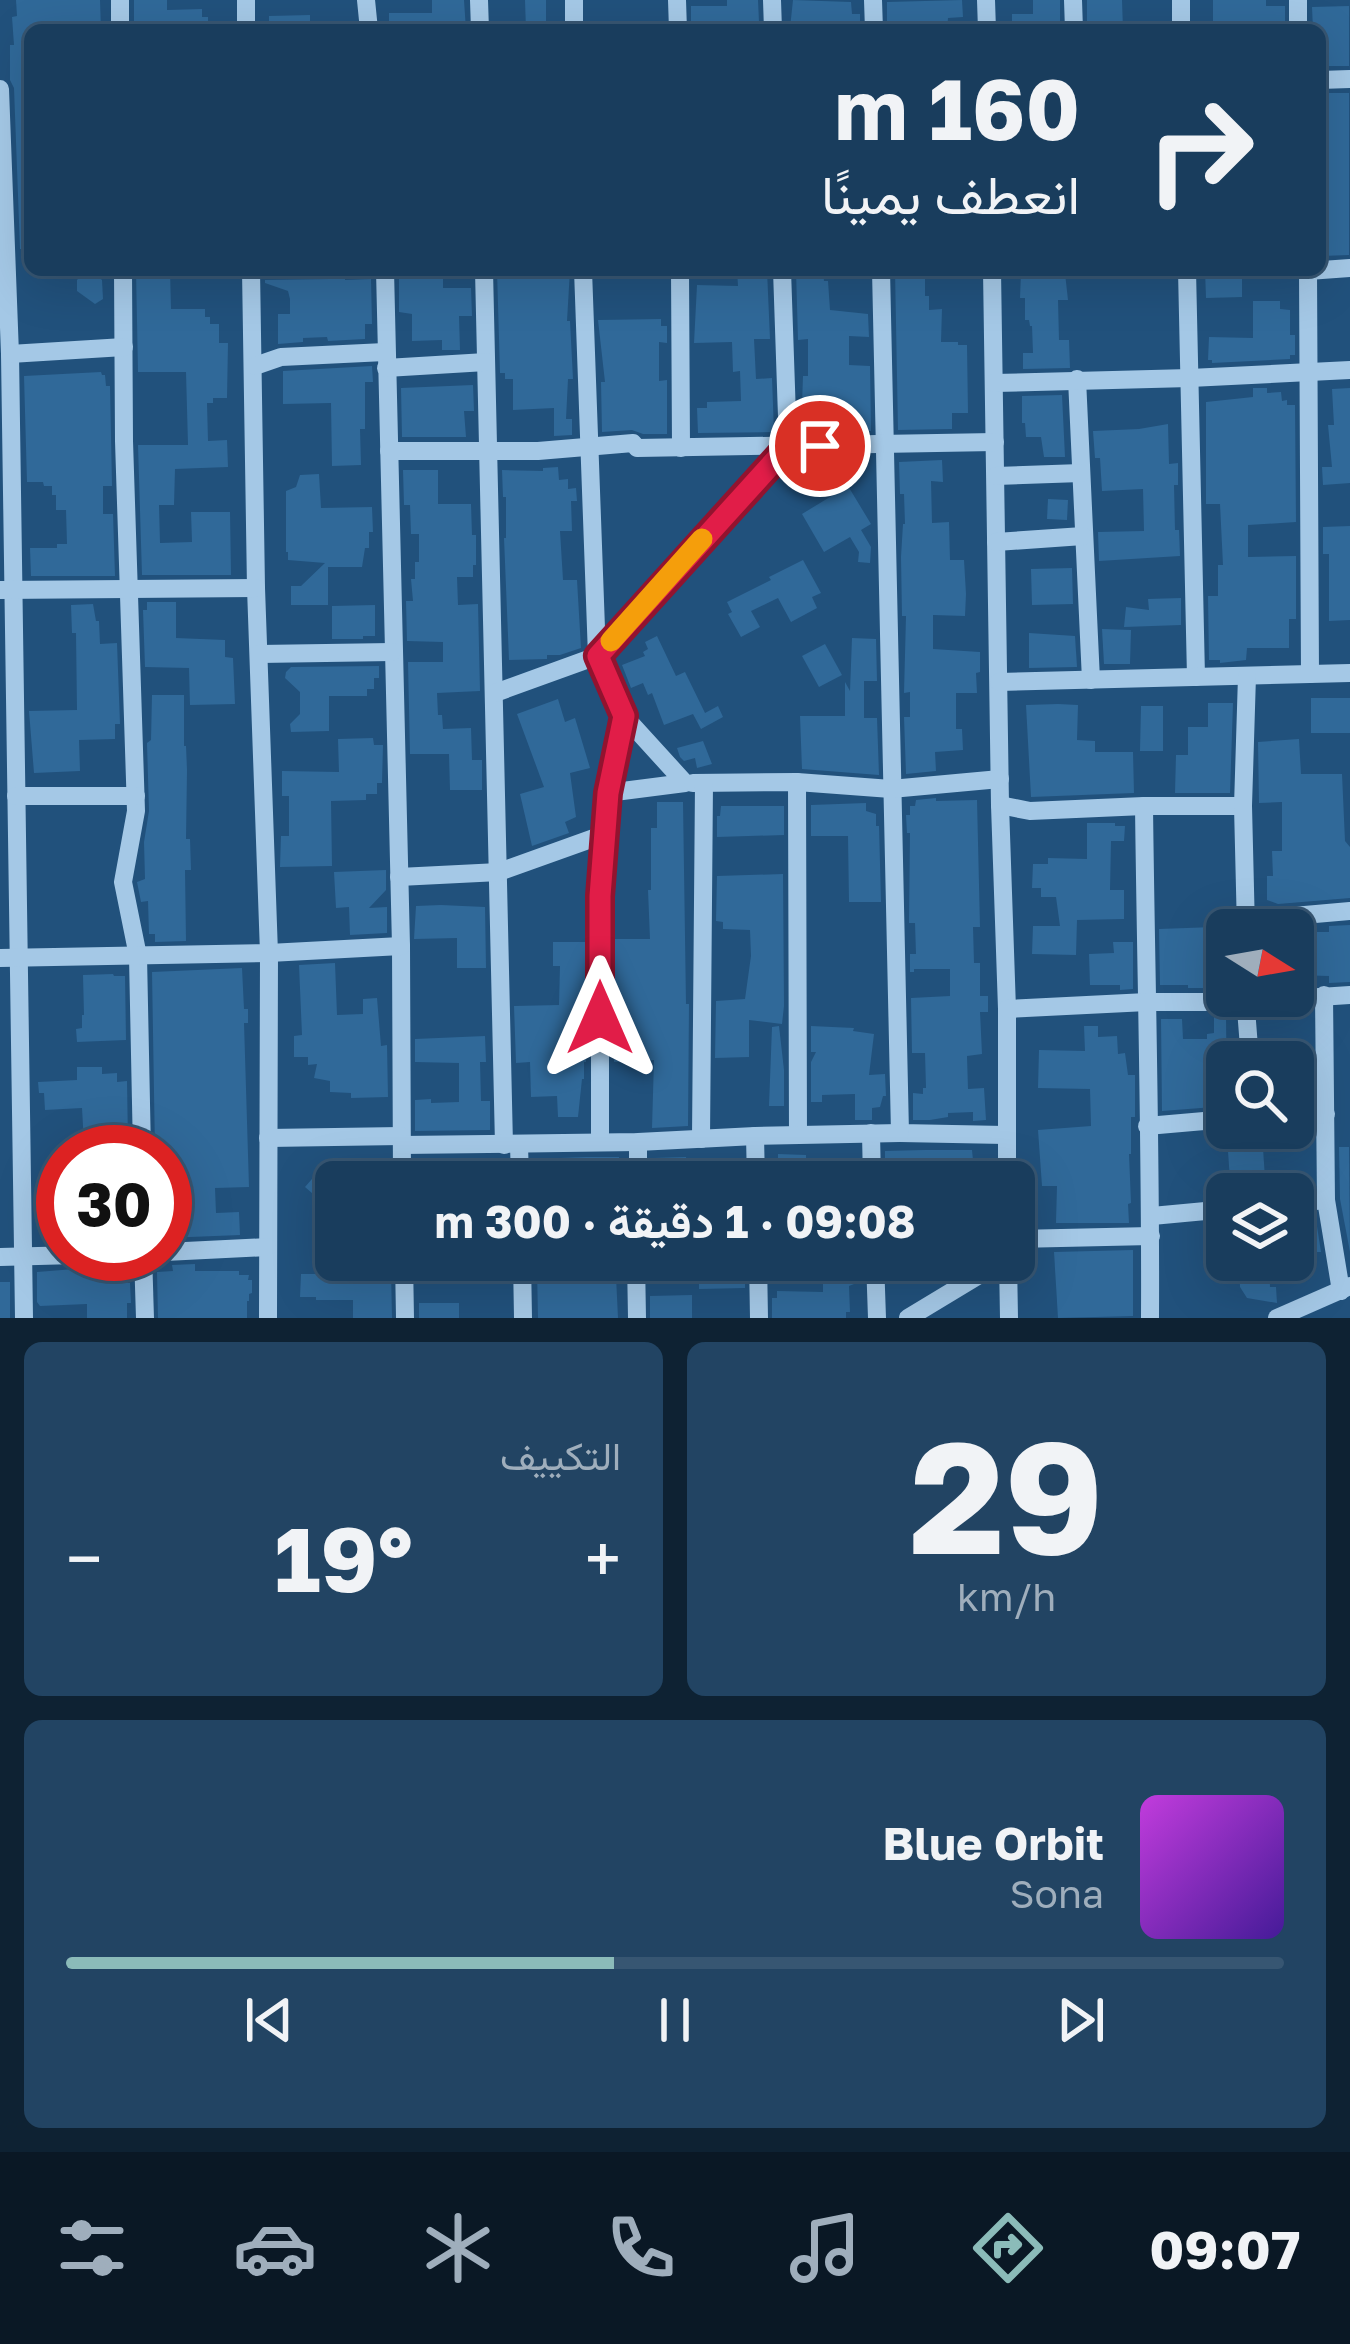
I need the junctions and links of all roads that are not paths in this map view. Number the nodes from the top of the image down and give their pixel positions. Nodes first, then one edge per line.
1 (0, 89) edge
2 (4, 263) edge
3 (123, 276) edge
4 (251, 276) edge
5 (385, 276) edge
6 (484, 276) edge
7 (583, 276) edge
8 (680, 276) edge
9 (782, 276) edge
10 (881, 276) edge
11 (992, 276) edge
12 (1187, 276) edge
13 (1308, 276) edge
14 (124, 347) junction
15 (10, 354) junction
16 (386, 360) junction
17 (486, 362) junction
18 (255, 366) junction
19 (1350, 370) edge
20 (1310, 371) junction
21 (1190, 378) junction
22 (1077, 380) junction
23 (994, 383) junction
24 (995, 442) junction
25 (788, 446) junction
26 (887, 446) junction
27 (592, 447) junction
28 (681, 448) junction
29 (389, 451) junction
30 (486, 451) junction
31 (1081, 472) junction
32 (996, 476) junction
33 (1083, 536) junction
34 (996, 542) junction
35 (256, 588) junction
36 (7, 590) edge
37 (129, 590) junction
38 (392, 652) junction
39 (259, 654) junction
40 (598, 656) junction
41 (1350, 673) edge
42 (1310, 674) junction
43 (1247, 676) junction
44 (1196, 677) junction
45 (1091, 680) junction
46 (999, 682) junction
47 (495, 693) junction
48 (624, 716) junction
49 (1000, 779) junction
50 (797, 782) junction
51 (694, 783) junction
52 (891, 788) junction
53 (608, 793) junction
54 (16, 796) junction
55 (136, 796) junction
56 (1000, 805) junction
57 (1144, 806) junction
58 (1244, 806) junction
59 (604, 834) junction
60 (499, 872) junction
61 (398, 877) junction
62 (1246, 909) edge
63 (1350, 911) edge
64 (1314, 916) edge
65 (400, 946) junction
66 (269, 953) junction
67 (137, 956) junction
68 (9, 957) edge
69 (1324, 994) junction
70 (1314, 995) edge
71 (1350, 995) edge
72 (1206, 1001) edge
73 (1147, 1003) junction
74 (1007, 1009) junction
75 (1314, 1114) edge
76 (1326, 1114) junction
77 (1206, 1121) edge
78 (141, 1125) edge
79 (1147, 1126) junction
80 (871, 1133) junction
81 (900, 1133) junction
82 (798, 1135) junction
83 (1005, 1135) junction
84 (755, 1136) junction
85 (268, 1138) junction
86 (701, 1139) junction
87 (401, 1140) junction
88 (599, 1142) junction
89 (638, 1142) junction
90 (512, 1145) junction
91 (402, 1161) edge
92 (515, 1161) edge
93 (638, 1161) edge
94 (756, 1161) edge
95 (872, 1161) edge
96 (1006, 1161) edge
97 (1326, 1200) junction
98 (1314, 1201) edge
99 (1206, 1214) edge
100 (1151, 1226) junction
101 (1035, 1237) edge
102 (267, 1247) junction
103 (192, 1251) edge
104 (0, 1257) edge
105 (22, 1257) junction
106 (36, 1257) edge
107 (144, 1281) edge
108 (404, 1281) edge
109 (522, 1281) edge
110 (637, 1281) edge
111 (758, 1281) edge
112 (876, 1281) edge
113 (971, 1281) edge
114 (1007, 1281) edge
115 (1340, 1291) edge
116 (636, 1316) edge
117 (24, 1318) edge
118 (145, 1318) edge
119 (268, 1318) edge
120 (405, 1318) edge
121 (523, 1318) edge
122 (759, 1318) edge
123 (877, 1318) edge
124 (908, 1318) edge
125 (1009, 1318) edge
126 (1150, 1318) edge
127 (1277, 1318) edge
128 (1340, 1318) edge

1 - 2 street
2 - 15 street
3 - 14 street
4 - 18 street
5 - 16 street
6 - 17 street
7 - 27 street
8 - 28 street
9 - 25 street
10 - 26 street
11 - 23 street
12 - 21 street
13 - 20 street
14 - 15 street
14 - 37 street
15 - 36 street
16 - 17 street
16 - 18 street
16 - 29 street
17 - 30 street
18 - 35 street
19 - 20 street
20 - 21 street
20 - 42 street
21 - 22 street
21 - 44 street
22 - 23 street
22 - 31 street
23 - 24 street
24 - 26 street
24 - 32 street
25 - 26 street
25 - 28 street
25 - 40 street
26 - 52 street
27 - 28 street
27 - 30 street
27 - 40 street
29 - 30 street
29 - 38 street
30 - 47 street
31 - 32 street
31 - 33 street
32 - 34 street
33 - 34 street
33 - 45 street
34 - 46 street
35 - 37 street
35 - 39 street
36 - 37 street
36 - 54 street
37 - 55 street
38 - 39 street
38 - 61 street
39 - 66 street
40 - 47 street
40 - 48 street
41 - 42 street
42 - 43 street
43 - 44 street
43 - 58 street
44 - 45 street
45 - 46 street
46 - 49 street
47 - 60 street
48 - 51 street
48 - 53 street
49 - 52 street
49 - 56 street
50 - 51 street
50 - 52 street
50 - 82 street
51 - 53 street
51 - 86 street
52 - 81 street
53 - 59 street
54 - 55 street
54 - 68 street
55 - 67 street
56 - 57 street
56 - 74 street
57 - 58 street
57 - 73 street
58 - 62 street
59 - 60 street
59 - 88 street
60 - 61 street
60 - 90 street
61 - 65 street
63 - 64 street
65 - 66 street
65 - 87 street
66 - 67 street
66 - 85 street
67 - 68 street
67 - 78 street
68 - 105 street
69 - 70 street
69 - 71 street
69 - 76 street
72 - 73 street
73 - 74 street
73 - 79 street
74 - 83 street
75 - 76 street
76 - 97 street
77 - 79 street
79 - 100 street
80 - 81 street
80 - 82 street
80 - 95 street
81 - 83 street
82 - 84 street
83 - 96 street
84 - 86 street
84 - 94 street
85 - 87 street
85 - 102 street
86 - 89 street
87 - 90 street
87 - 91 street
88 - 89 street
88 - 90 street
89 - 93 street
90 - 92 street
97 - 98 street
97 - 115 street
99 - 100 street
100 - 101 street
100 - 126 street
102 - 103 street
102 - 119 street
104 - 105 street
105 - 106 street
105 - 117 street
107 - 118 street
108 - 120 street
109 - 121 street
110 - 116 street
111 - 122 street
112 - 123 street
113 - 124 street
114 - 125 street
115 - 127 street
115 - 128 street

